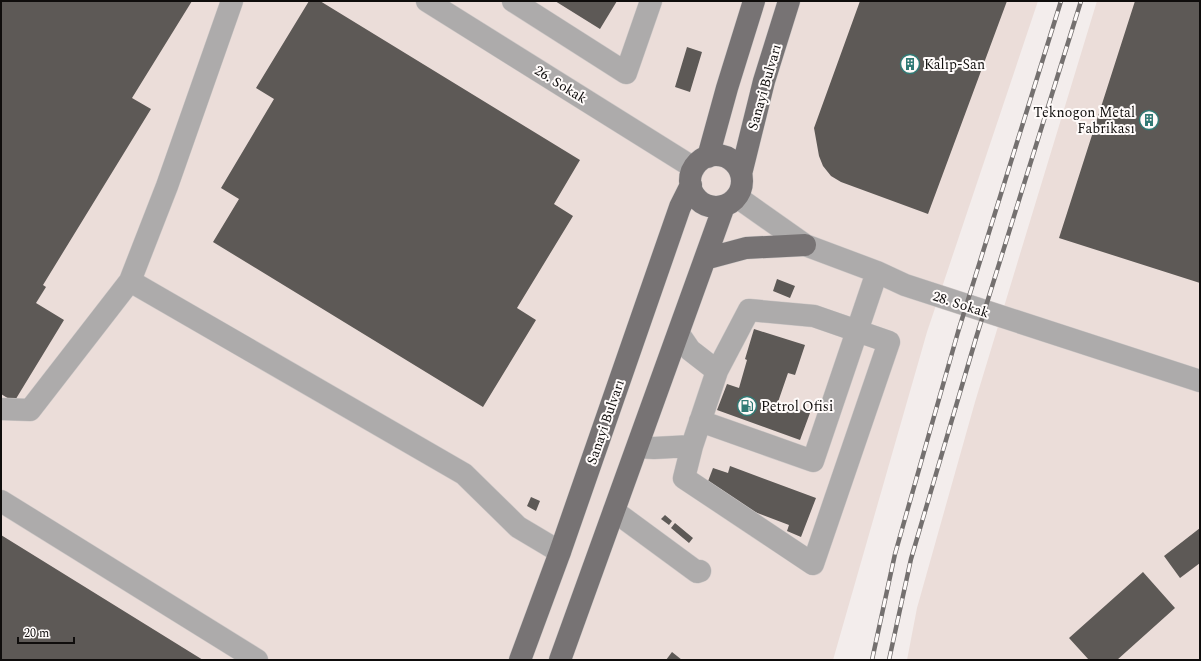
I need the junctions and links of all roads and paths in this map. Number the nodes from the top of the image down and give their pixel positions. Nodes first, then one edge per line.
1 (232, 1) edge
2 (427, 1) edge
3 (512, 1) edge
4 (651, 1) edge
5 (754, 1) edge
6 (789, 1) edge
7 (698, 170) junction
8 (740, 174) junction
9 (730, 201) junction
10 (805, 245) junction
11 (706, 260) junction
12 (877, 272) junction
13 (130, 281) junction
14 (858, 330) junction
15 (679, 334) junction
16 (717, 372) junction
17 (1200, 381) edge
18 (1, 409) edge
19 (700, 421) junction
20 (692, 446) junction
21 (638, 447) junction
22 (1, 501) edge
23 (614, 511) junction
24 (560, 552) junction
25 (700, 571) dead end
26 (257, 660) edge
27 (520, 660) edge
28 (560, 660) edge

1 - 13 street
2 - 7 street, 26. Sokak
3 - 4 street
5 - 7 main road, Sanayi Bulvarı
6 - 8 main road, Sanayi Bulvarı
7 - 8 main road
7 - 9 main road
7 - 24 main road, Sanayi Bulvarı
8 - 9 main road
9 - 10 street, 28. Sokak
9 - 11 main road
10 - 11 main road
10 - 12 street, 28. Sokak
11 - 15 main road
12 - 14 street
12 - 17 street, 28. Sokak
13 - 18 street
13 - 24 street
14 - 16 street
14 - 19 street
14 - 20 street
15 - 16 street
15 - 21 main road
16 - 19 street
19 - 20 street
20 - 21 street
21 - 23 main road
22 - 26 street
23 - 25 street
23 - 28 main road
24 - 27 main road, Sanayi Bulvarı

